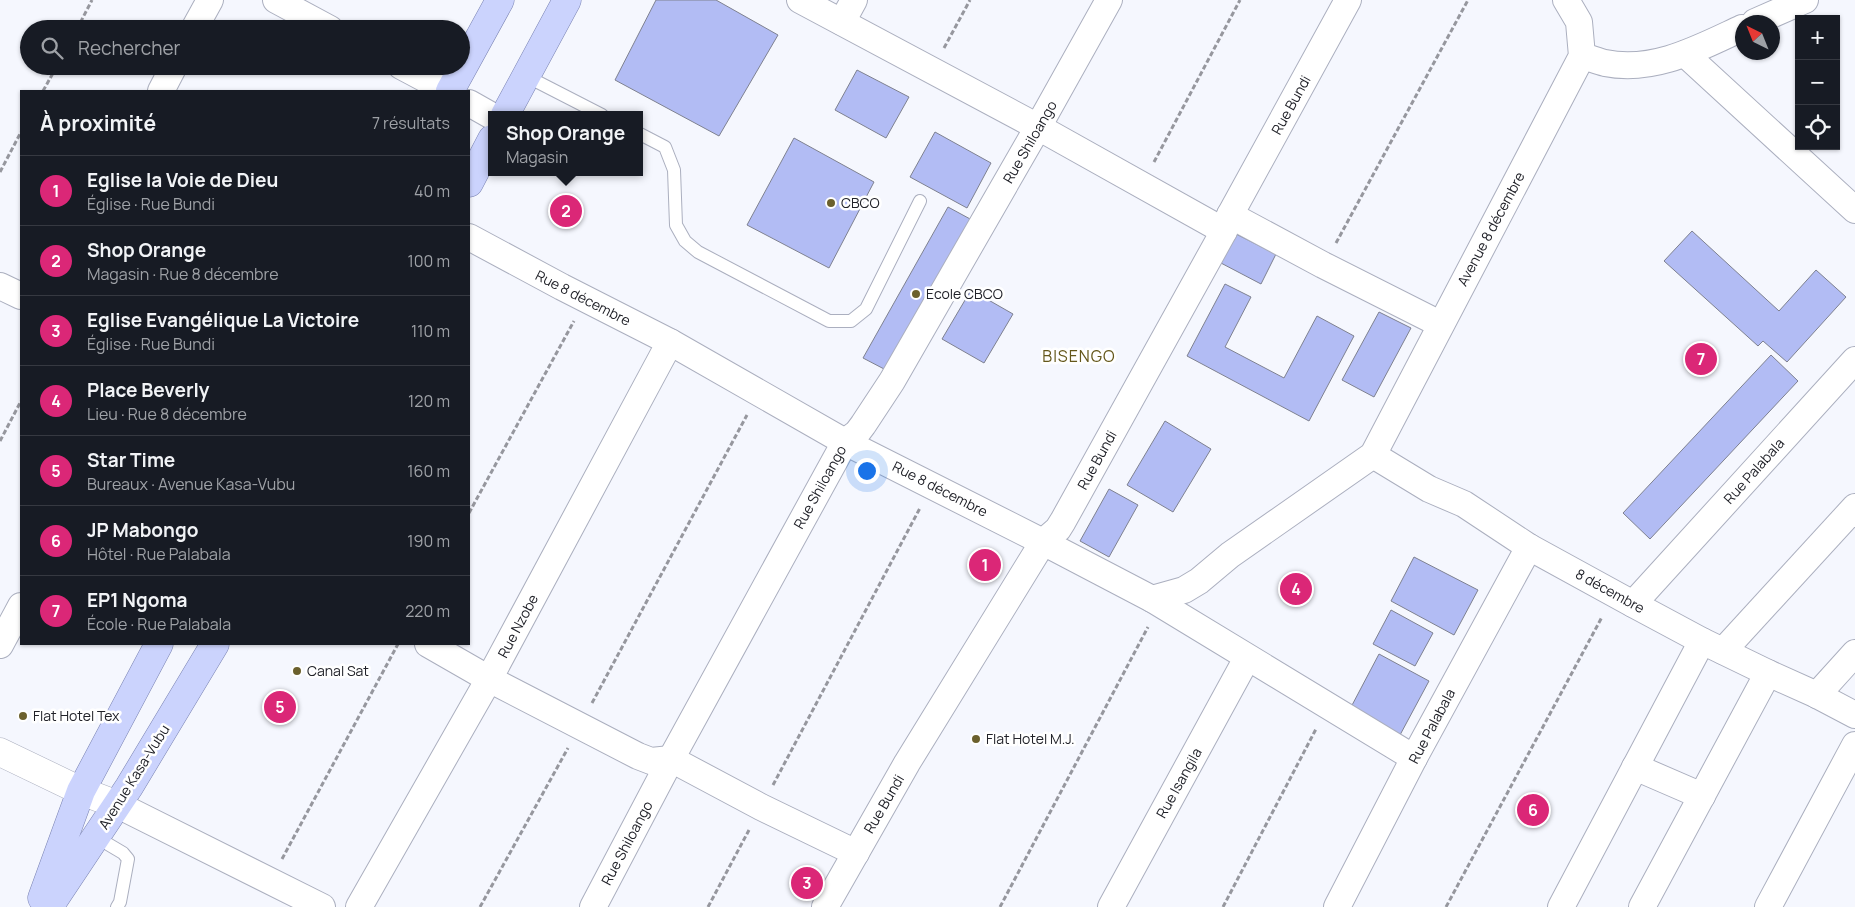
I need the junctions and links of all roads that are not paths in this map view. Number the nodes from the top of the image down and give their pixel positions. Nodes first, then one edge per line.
1 (210, 0) edge
2 (276, 0) edge
3 (500, 0) edge
4 (567, 0) edge
5 (800, 0) edge
6 (1109, 0) edge
7 (1348, 0) edge
8 (1566, 0) edge
9 (1804, 0) edge
10 (848, 11) edge
11 (1771, 15) edge
12 (199, 20) edge
13 (313, 20) edge
14 (1735, 31) edge
15 (470, 54) edge
16 (1685, 54) junction
17 (1582, 56) junction
18 (169, 75) edge
19 (418, 75) edge
20 (458, 75) edge
21 (526, 76) junction
22 (162, 90) edge
23 (447, 90) edge
24 (450, 90) edge
25 (470, 104) edge
26 (507, 111) edge
27 (594, 111) edge
28 (488, 114) edge
29 (1038, 128) junction
30 (643, 136) edge
31 (488, 147) edge
32 (470, 181) edge
33 (920, 201) dead end
34 (1855, 210) edge
35 (1227, 223) junction
36 (470, 238) edge
37 (0, 286) edge
38 (20, 296) edge
39 (1440, 324) junction
40 (670, 342) junction
41 (1855, 360) edge
42 (845, 442) junction
43 (1373, 455) junction
44 (1855, 507) edge
45 (1043, 542) junction
46 (1529, 547) junction
47 (1624, 599) junction
48 (1156, 602) junction
49 (20, 608) edge
50 (0, 645) edge
51 (158, 645) edge
52 (214, 645) edge
53 (430, 645) edge
54 (1713, 646) junction
55 (1855, 653) edge
56 (1247, 658) junction
57 (1768, 673) junction
58 (489, 679) junction
59 (1817, 695) junction
60 (1855, 715) edge
61 (1855, 745) edge
62 (0, 752) edge
63 (1414, 758) junction
64 (671, 759) junction
65 (1635, 767) junction
66 (81, 791) junction
67 (1702, 796) junction
68 (118, 805) junction
69 (96, 837) junction
70 (856, 854) junction
71 (829, 906) edge
72 (39, 907) edge
73 (48, 907) edge
74 (118, 907) edge
75 (322, 907) edge
76 (360, 907) edge
77 (593, 907) edge
78 (1111, 907) edge
79 (1337, 907) edge
80 (1561, 907) edge
81 (1642, 907) edge
82 (1768, 907) edge

1 - 12 street
2 - 13 street
3 - 15 main road
4 - 21 main road
5 - 10 street
6 - 29 street, Rue Shiloango
7 - 35 street, Rue Bundi
8 - 17 street
9 - 11 street
10 - 29 street
14 - 16 street
16 - 17 street
16 - 34 street
17 - 39 street, Avenue 8 décembre
18 - 22 street
19 - 23 street
20 - 24 main road
21 - 26 main road
21 - 27 lane
25 - 28 street
29 - 35 street
29 - 42 street, Rue Shiloango
30 - 33 lane
31 - 32 main road
35 - 39 street
35 - 45 street, Rue Bundi
36 - 40 street, Rue 8 décembre
37 - 38 street
39 - 43 street, Avenue 8 décembre
40 - 42 street, Rue 8 décembre
40 - 58 street, Rue Nzobe
41 - 47 street, Rue Palabala
42 - 45 street, Rue 8 décembre
42 - 64 street, Rue Shiloango
43 - 46 street, 8 décembre
43 - 48 street
44 - 54 street
45 - 48 street, Rue 8 décembre
45 - 70 street, Rue Bundi
46 - 47 street, 8 décembre
46 - 63 street, Rue Palabala
47 - 54 street, 8 décembre
48 - 56 street, Rue 8 décembre
49 - 50 street
51 - 66 main road
52 - 68 main road, Avenue Kasa-Vubu
53 - 58 street
54 - 57 street, 8 décembre
54 - 65 street
55 - 59 street
56 - 63 street, Rue 8 décembre
56 - 78 street, Rue Isangila
57 - 59 street, 8 décembre
57 - 67 street
58 - 64 street
58 - 76 street, Rue Nzobe
59 - 60 street, 8 décembre
61 - 82 street
62 - 66 street
63 - 79 street, Rue Palabala
64 - 70 street
64 - 77 street, Rue Shiloango
65 - 67 street
65 - 80 street
66 - 68 street
66 - 72 main road
67 - 81 street
68 - 69 main road, Avenue Kasa-Vubu
68 - 75 street
69 - 73 main road, Avenue Kasa-Vubu
69 - 74 lane
70 - 71 street, Rue Bundi

